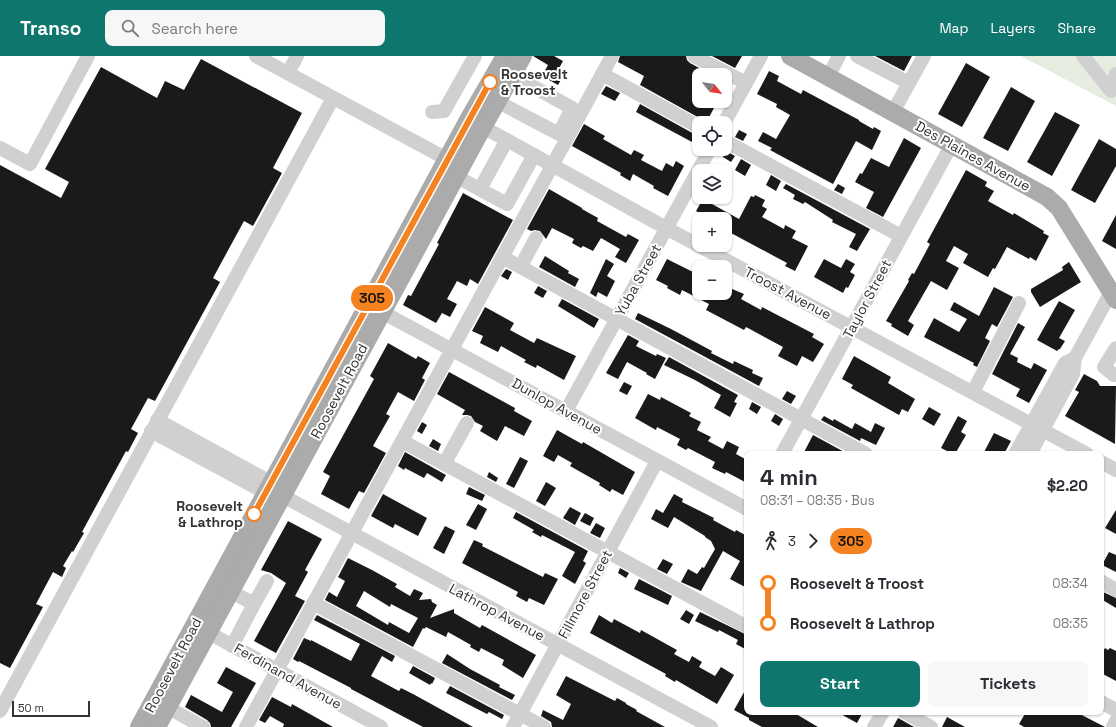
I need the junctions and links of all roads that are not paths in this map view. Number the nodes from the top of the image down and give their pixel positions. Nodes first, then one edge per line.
1 (88, 56) edge
2 (256, 56) edge
3 (297, 56) edge
4 (475, 56) edge
5 (523, 56) edge
6 (694, 56) edge
7 (761, 56) edge
8 (790, 56) edge
9 (839, 56) edge
10 (857, 56) edge
11 (924, 56) edge
12 (1083, 56) edge
13 (608, 57) edge
14 (505, 66) edge
15 (288, 73) junction
16 (602, 74) junction
17 (1116, 74) edge
18 (828, 77) junction
19 (746, 83) junction
20 (909, 83) junction
21 (334, 98) junction
22 (490, 98) junction
23 (432, 112) dead end
24 (893, 112) junction
25 (728, 116) edge
26 (476, 123) junction
27 (692, 123) edge
28 (507, 140) junction
29 (952, 144) junction
30 (732, 145) edge
31 (0, 148) edge
32 (534, 155) junction
33 (706, 156) edge
34 (552, 166) junction
35 (452, 168) junction
36 (480, 189) junction
37 (666, 228) junction
38 (901, 236) junction
39 (536, 238) dead end
40 (502, 257) junction
41 (520, 266) junction
42 (1114, 296) edge
43 (1019, 303) dead end
44 (374, 311) junction
45 (617, 318) junction
46 (852, 327) junction
47 (1116, 348) edge
48 (452, 349) junction
49 (1116, 374) edge
50 (973, 392) junction
51 (566, 411) junction
52 (801, 419) junction
53 (467, 423) dead end
54 (154, 426) junction
55 (1037, 427) junction
56 (402, 441) junction
57 (784, 451) edge
58 (860, 451) edge
59 (1017, 451) edge
60 (1031, 451) edge
61 (1081, 451) edge
62 (657, 460) junction
63 (444, 464) junction
64 (1104, 464) edge
65 (1116, 470) edge
66 (273, 491) junction
67 (744, 507) edge
68 (351, 533) junction
69 (608, 552) junction
70 (267, 581) dead end
71 (1104, 584) edge
72 (224, 587) junction
73 (1116, 590) edge
74 (314, 603) junction
75 (254, 604) junction
76 (744, 626) edge
77 (201, 629) junction
78 (558, 645) junction
79 (232, 646) junction
80 (277, 670) junction
81 (161, 704) junction
82 (1104, 704) edge
83 (1116, 710) edge
84 (0, 711) edge
85 (520, 714) junction
86 (881, 715) edge
87 (909, 715) edge
88 (1116, 721) edge
89 (139, 727) edge
90 (157, 727) edge
91 (203, 727) edge
92 (246, 727) edge
93 (381, 727) edge
94 (513, 727) edge
95 (544, 727) edge
96 (711, 727) edge
97 (874, 727) edge
98 (931, 727) edge
99 (1113, 727) edge

1 - 31 street
2 - 15 street
3 - 15 street
4 - 23 street
5 - 14 main road, Roosevelt Road
6 - 19 street
7 - 19 street
8 - 18 main road, Des Plaines Avenue
9 - 18 street
10 - 20 street
11 - 20 street
12 - 17 street
13 - 16 street
14 - 22 main road, Roosevelt Road
14 - 22 street
15 - 21 street
16 - 27 street
16 - 34 street
18 - 24 main road, Des Plaines Avenue
19 - 25 street
20 - 24 street
21 - 35 street
21 - 54 street
22 - 26 main road, Roosevelt Road
24 - 29 main road, Des Plaines Avenue
26 - 28 street, Troost Avenue
26 - 35 main road, Roosevelt Road
28 - 32 street, Troost Avenue
28 - 36 street
29 - 38 street, Taylor Street
29 - 42 main road, Des Plaines Avenue
30 - 38 street
32 - 34 street, Troost Avenue
32 - 36 street
33 - 37 street, Yuba Street
34 - 37 street, Troost Avenue
34 - 40 street
35 - 36 street
35 - 44 main road, Roosevelt Road
37 - 45 street, Yuba Street
37 - 46 street, Troost Avenue
38 - 46 street, Taylor Street
39 - 41 street
40 - 41 street
40 - 48 street
41 - 45 street
42 - 55 street
43 - 50 street
44 - 48 street, Dunlop Avenue
44 - 66 main road, Roosevelt Road
45 - 51 street, Yuba Street
45 - 52 street
46 - 50 street, Troost Avenue
46 - 52 street, Taylor Street
47 - 49 street
48 - 51 street, Dunlop Avenue
48 - 56 street
50 - 55 street, Troost Avenue
51 - 62 street, Dunlop Avenue
52 - 57 street, Taylor Street
52 - 58 street
53 - 63 street
54 - 66 street, Lathrop Avenue
54 - 84 street
55 - 59 street
55 - 60 street
55 - 61 street, Troost Avenue
56 - 63 street
56 - 68 street
62 - 67 street, Dunlop Avenue
62 - 69 street, Fillmore Street
63 - 69 street
64 - 65 street
66 - 68 street, Lathrop Avenue
66 - 72 main road, Roosevelt Road
68 - 74 street
68 - 78 street, Lathrop Avenue
69 - 76 street
69 - 78 street, Fillmore Street
70 - 75 street
71 - 73 street
72 - 75 street
72 - 77 main road, Roosevelt Road
74 - 80 street
74 - 85 street
75 - 79 street
77 - 79 street, Ferdinand Avenue
77 - 81 main road, Roosevelt Road
78 - 85 street, Fillmore Street
78 - 96 street, Lathrop Avenue
79 - 80 street, Ferdinand Avenue
80 - 92 street
80 - 93 street, Ferdinand Avenue
81 - 89 main road, Roosevelt Road
81 - 90 main road, Roosevelt Road
81 - 91 street
82 - 83 street
85 - 94 street, Fillmore Street
85 - 95 street
86 - 97 street
87 - 98 street
88 - 99 street

